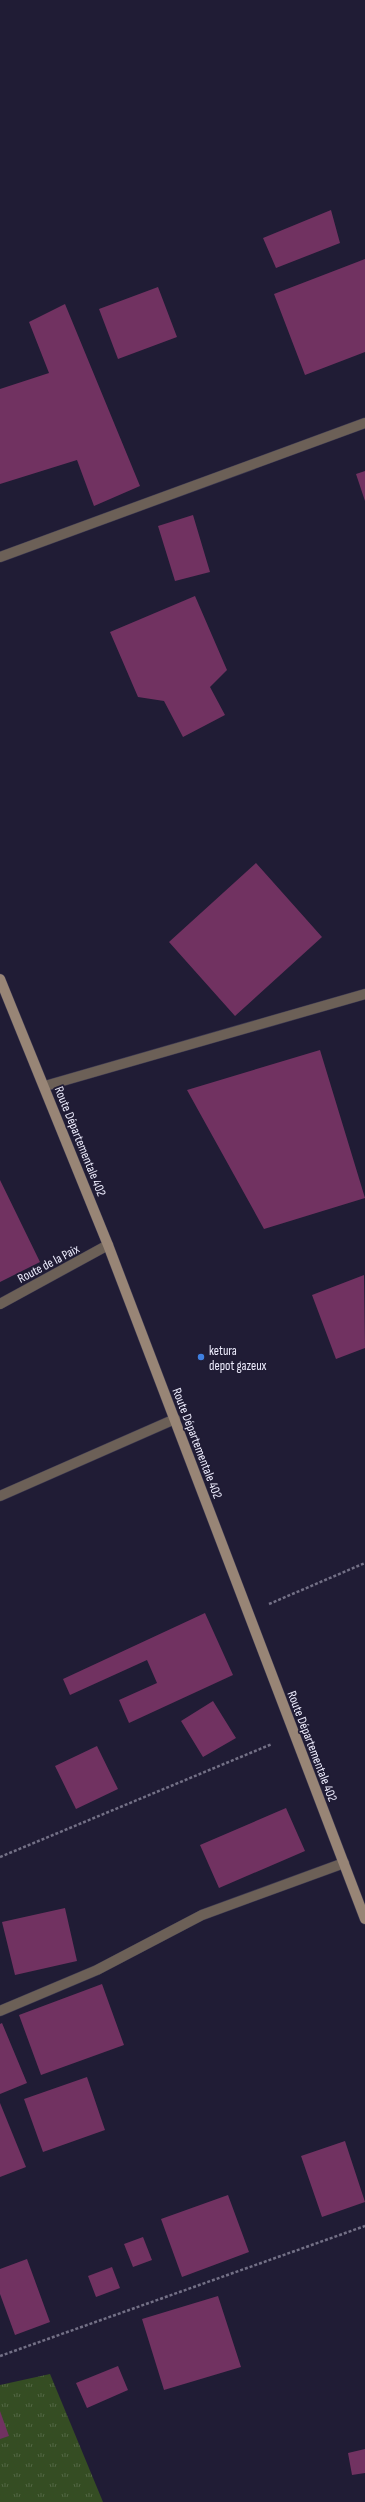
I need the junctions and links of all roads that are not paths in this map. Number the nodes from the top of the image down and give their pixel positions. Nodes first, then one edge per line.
1 (365, 423) edge
2 (0, 557) edge
3 (0, 979) edge
4 (365, 994) edge
5 (45, 1086) junction
6 (108, 1245) junction
7 (0, 1304) edge
8 (175, 1418) junction
9 (0, 1496) edge
10 (344, 1863) junction
11 (365, 1920) edge
12 (0, 2011) edge

1 - 2 street
3 - 5 main road, Route Départementale 402
4 - 5 street
5 - 6 main road, Route Départementale 402
6 - 7 street, Route de la Paix
6 - 8 main road, Route Départementale 402
8 - 9 street
8 - 10 main road, Route Départementale 402
10 - 11 main road, Route Départementale 402
10 - 12 street

